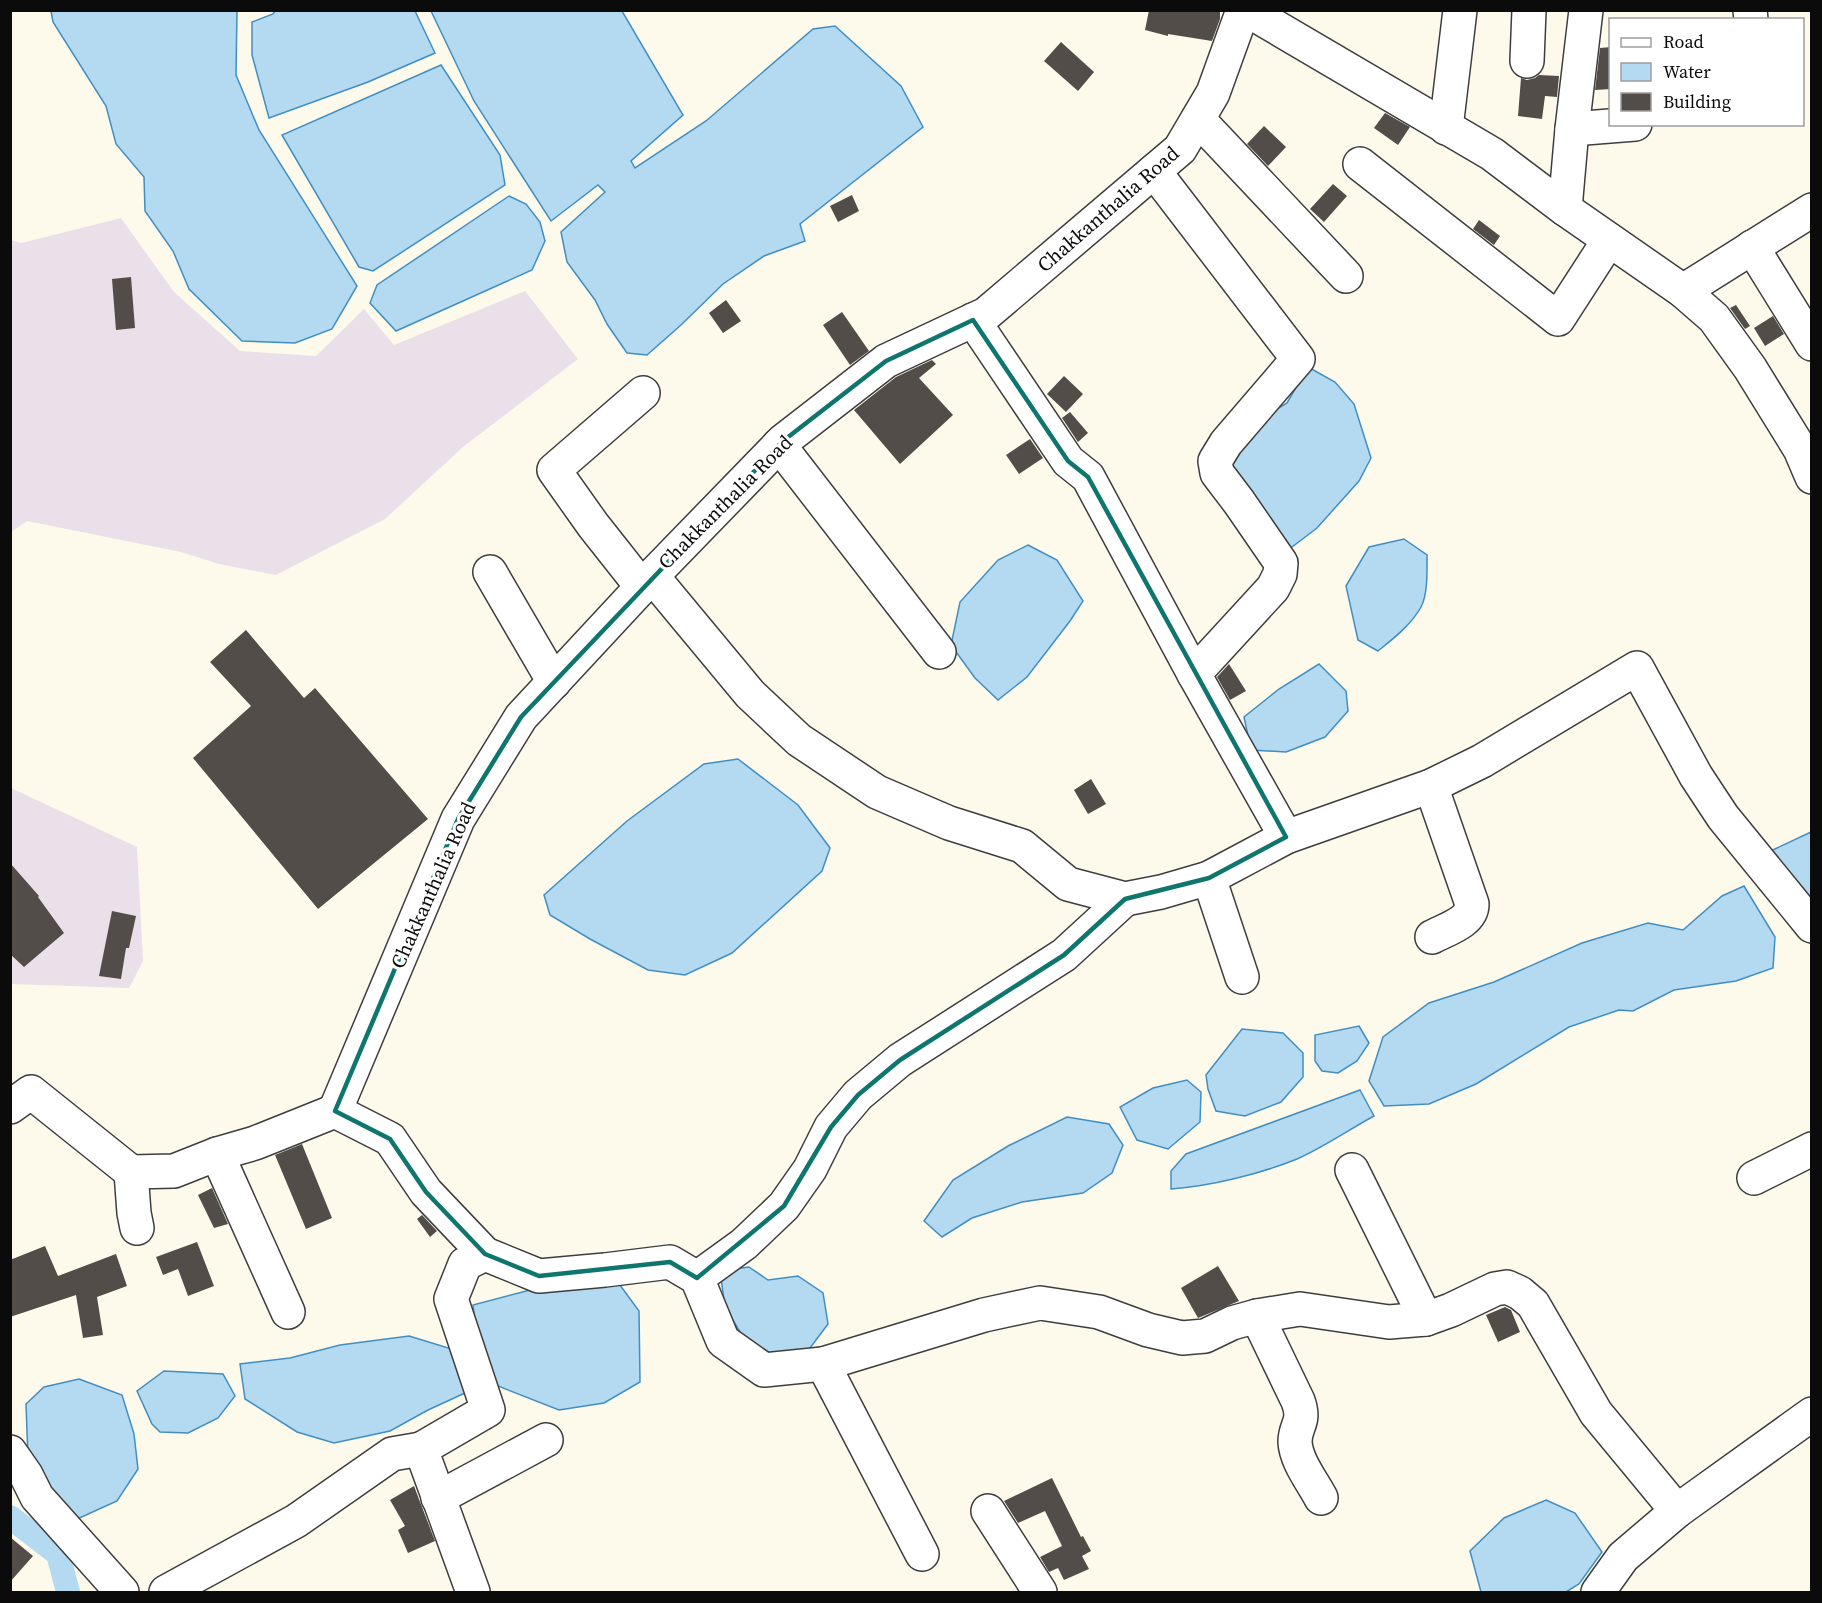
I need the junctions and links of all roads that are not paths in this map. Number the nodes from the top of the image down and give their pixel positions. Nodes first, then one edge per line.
1 (1245, 10) edge
2 (1460, 10) edge
3 (1529, 10) edge
4 (1586, 10) edge
5 (1527, 61) dead end
6 (1198, 119) junction
7 (1610, 126) edge
8 (1446, 128) junction
9 (1572, 129) junction
10 (1360, 164) dead end
11 (1155, 171) junction
12 (1565, 209) junction
13 (1812, 210) edge
14 (1610, 240) junction
15 (1752, 247) junction
16 (1346, 276) dead end
17 (1683, 291) junction
18 (973, 320) junction
19 (1812, 344) edge
20 (643, 393) dead end
21 (779, 445) junction
22 (1812, 477) edge
23 (490, 572) dead end
24 (647, 581) junction
25 (939, 652) dead end
26 (1194, 674) junction
27 (554, 682) junction
28 (1431, 786) junction
29 (1286, 837) junction
30 (1209, 878) junction
31 (1125, 899) junction
32 (1812, 926) edge
33 (1432, 937) dead end
34 (1242, 977) dead end
35 (10, 1107) edge
36 (335, 1111) junction
37 (1812, 1149) edge
38 (217, 1154) junction
39 (1353, 1170) dead end
40 (131, 1172) junction
41 (1754, 1178) dead end
42 (137, 1228) dead end
43 (485, 1254) junction
44 (697, 1278) junction
45 (288, 1312) dead end
46 (1257, 1316) junction
47 (1426, 1319) junction
48 (823, 1364) junction
49 (1812, 1414) edge
50 (546, 1440) dead end
51 (421, 1449) junction
52 (10, 1452) edge
53 (438, 1498) junction
54 (1321, 1498) dead end
55 (988, 1511) dead end
56 (1677, 1511) junction
57 (922, 1554) dead end
58 (122, 1593) edge
59 (166, 1593) edge
60 (473, 1593) edge
61 (1040, 1593) edge
62 (1598, 1593) edge

1 - 6 street, Chakkanthalia Road
1 - 8 street
2 - 8 street
3 - 5 street
4 - 9 street
6 - 11 street, Chakkanthalia Road
6 - 16 street
7 - 9 street
8 - 12 street
9 - 12 street
10 - 14 street
11 - 18 street, Chakkanthalia Road
11 - 26 street
12 - 14 street
13 - 15 street
14 - 17 street
15 - 17 street
15 - 19 street
17 - 22 street
18 - 21 street, Chakkanthalia Road
18 - 26 street
20 - 24 street
21 - 24 street, Chakkanthalia Road
21 - 25 street
23 - 27 street
24 - 27 street, Chakkanthalia Road
24 - 31 street
26 - 29 street
27 - 36 street, Chakkanthalia Road
28 - 29 street
28 - 32 street
28 - 33 street
29 - 30 street
30 - 31 street
30 - 34 street
31 - 44 street
35 - 40 street
36 - 38 street
36 - 43 street
37 - 41 street
38 - 40 street
38 - 45 street
39 - 47 street
40 - 42 street
43 - 44 street
43 - 51 street
44 - 48 street
46 - 47 street
46 - 48 street
46 - 54 street
47 - 56 street
48 - 57 street
49 - 56 street
50 - 53 street
51 - 53 street
51 - 59 street
52 - 58 street
53 - 60 street
55 - 61 street
56 - 62 street

